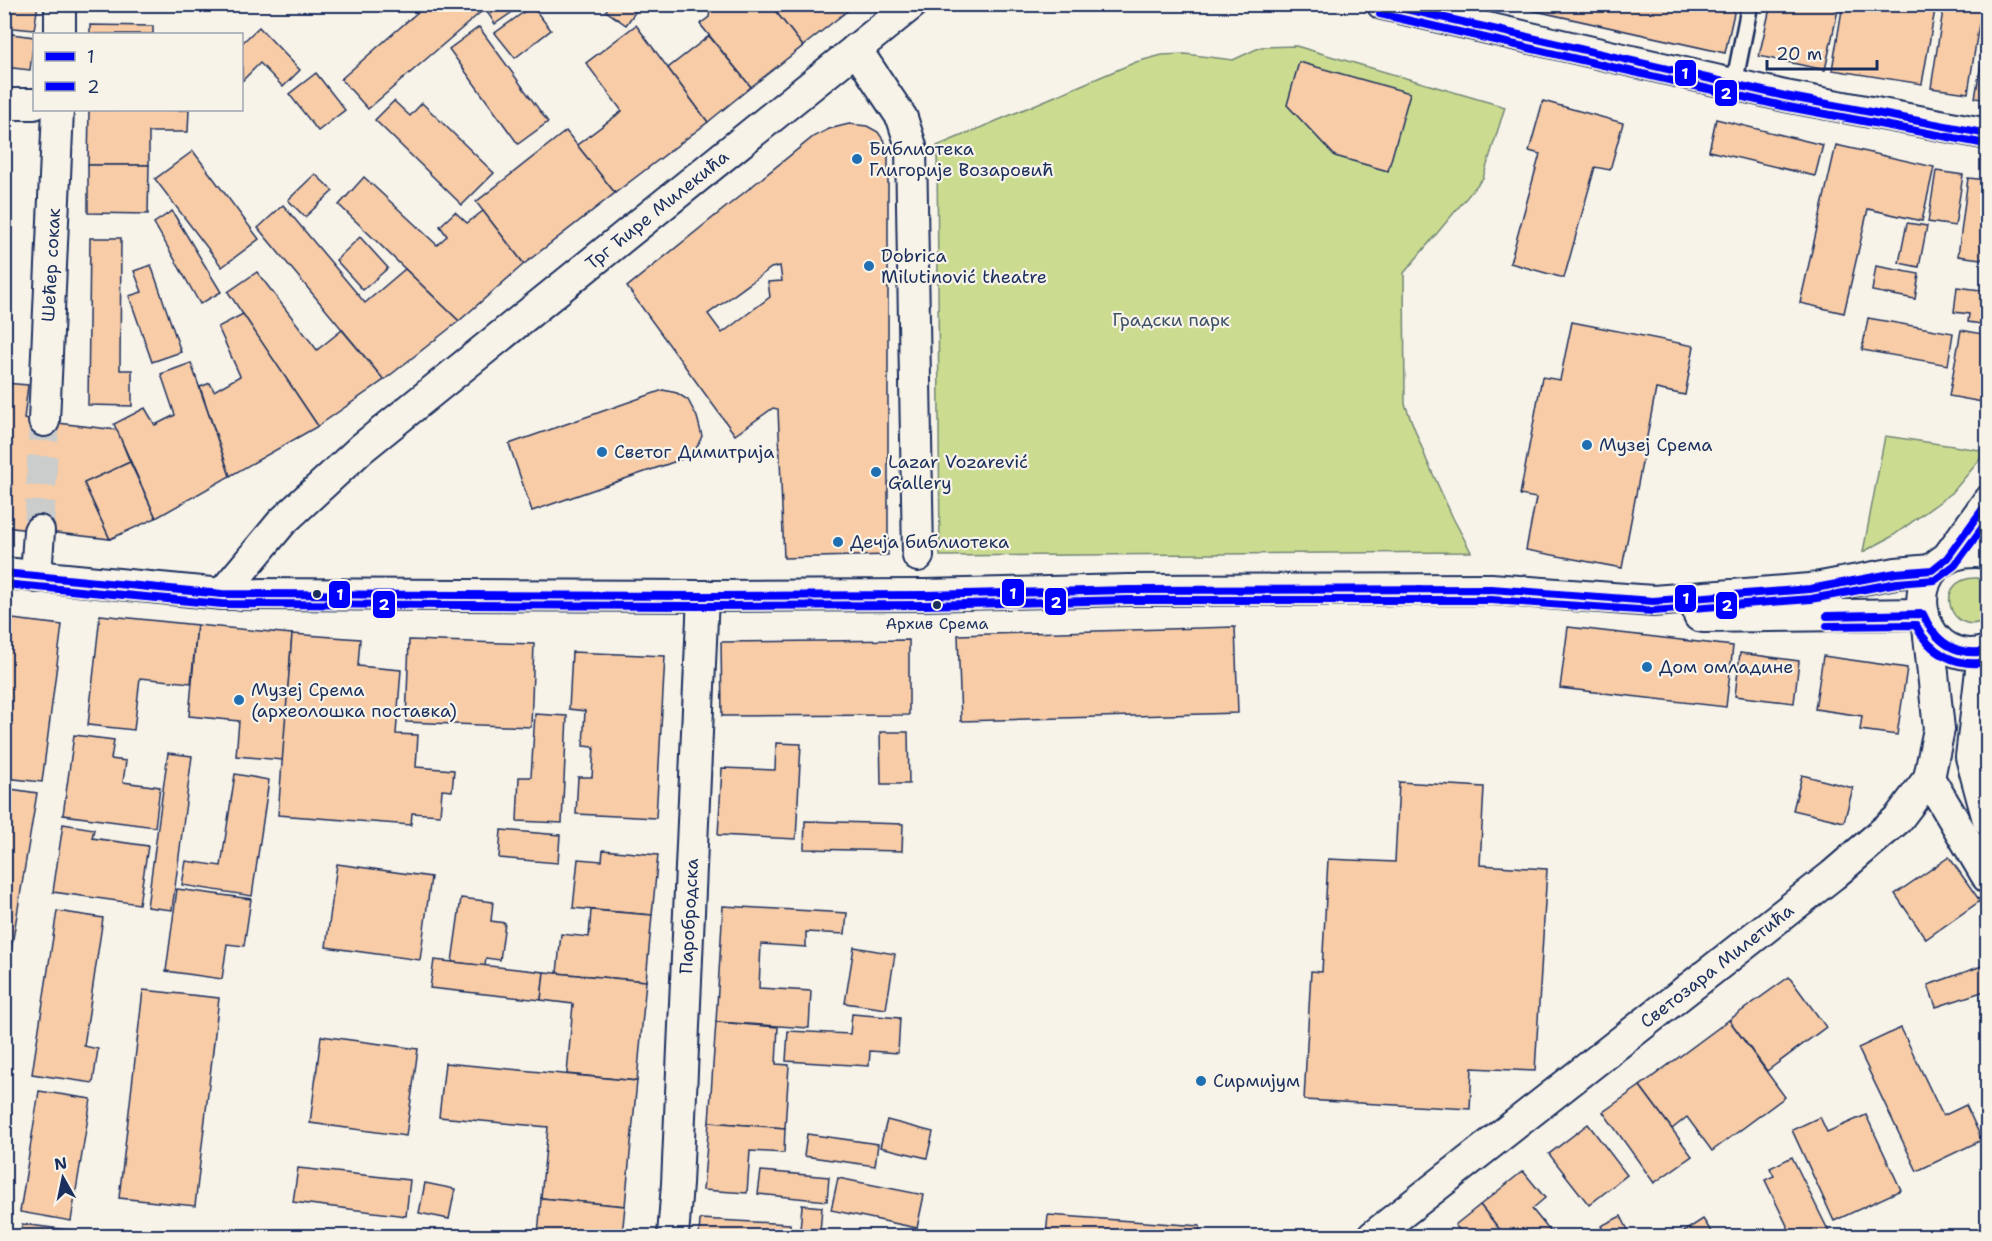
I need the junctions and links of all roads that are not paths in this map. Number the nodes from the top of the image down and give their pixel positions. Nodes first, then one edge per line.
1 (60, 4) edge
2 (912, 4) edge
3 (1382, 4) edge
4 (1750, 4) edge
5 (60, 33) edge
6 (856, 49) junction
7 (1734, 84) junction
8 (4, 104) edge
9 (33, 104) edge
10 (58, 111) edge
11 (1988, 134) edge
12 (44, 422) tunnel mouth
13 (1988, 501) edge
14 (39, 531) tunnel mouth
15 (1988, 553) edge
16 (918, 556) dead end
17 (1940, 564) junction
18 (4, 573) edge
19 (36, 577) junction
20 (222, 594) junction
21 (703, 596) junction
22 (1653, 601) junction
23 (1925, 620) junction
24 (1985, 652) edge
25 (1979, 749) edge
26 (1929, 778) junction
27 (1988, 820) edge
28 (1988, 878) edge
29 (673, 1236) edge
30 (1373, 1236) edge

1 - 5 street
2 - 6 street, Трг Ћире Милекића
3 - 7 street
4 - 7 lane
6 - 16 street
6 - 20 street, Трг Ћире Милекића
7 - 11 street
8 - 9 street
10 - 12 street, Шећер сокак
13 - 17 street, Светозара Милетића
14 - 19 street
15 - 17 street
17 - 22 street
17 - 23 street, Светозара Милетића
18 - 19 street
19 - 20 street
20 - 21 street
21 - 22 street
21 - 29 street, Паробродска
22 - 23 street
23 - 24 street
23 - 26 street, Светозара Милетића
24 - 25 street
25 - 26 street
25 - 27 street
26 - 28 street
26 - 30 street, Светозара Милетића

